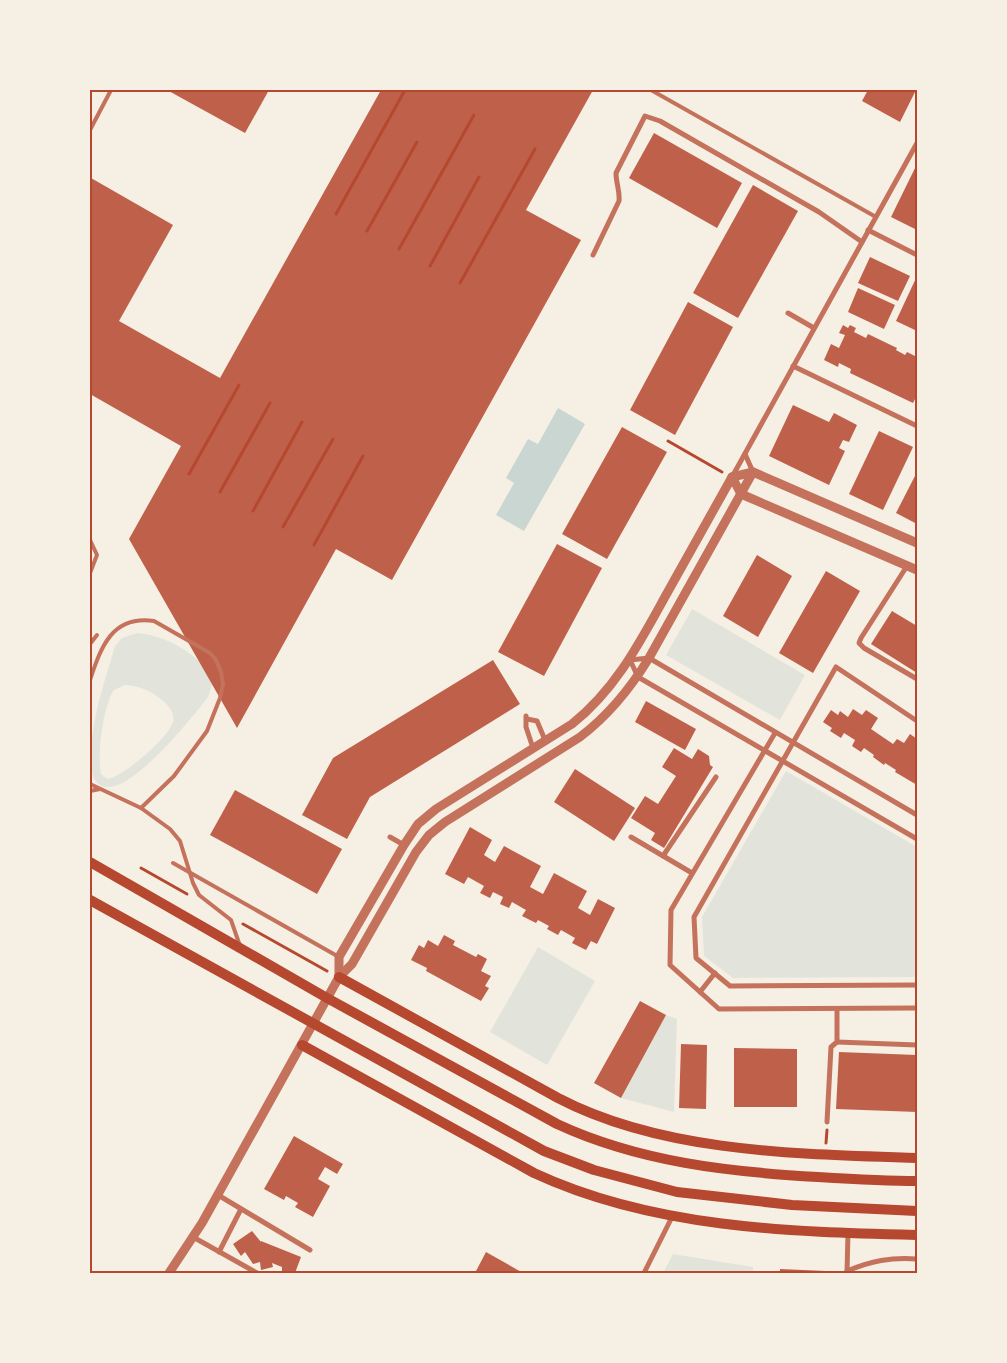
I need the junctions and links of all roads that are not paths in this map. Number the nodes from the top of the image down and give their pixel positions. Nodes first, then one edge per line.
1 (111, 90) edge
2 (651, 90) edge
3 (90, 130) edge
4 (917, 143) edge
5 (876, 217) junction
6 (868, 230) junction
7 (862, 242) junction
8 (593, 255) dead end
9 (917, 255) edge
10 (788, 313) dead end
11 (814, 328) junction
12 (793, 366) junction
13 (917, 426) edge
14 (745, 454) junction
15 (753, 472) junction
16 (732, 477) junction
17 (741, 494) junction
18 (90, 540) edge
19 (917, 543) edge
20 (907, 566) junction
21 (917, 570) edge
22 (90, 573) edge
23 (97, 635) dead end
24 (90, 644) edge
25 (649, 658) junction
26 (630, 660) junction
27 (638, 677) junction
28 (917, 679) edge
29 (90, 680) edge
30 (917, 721) edge
31 (775, 733) junction
32 (545, 740) junction
33 (793, 742) junction
34 (533, 748) junction
35 (764, 750) junction
36 (783, 761) junction
37 (716, 776) dead end
38 (90, 784) edge
39 (100, 789) junction
40 (90, 791) edge
41 (140, 808) junction
42 (917, 814) edge
43 (390, 837) dead end
44 (632, 837) dead end
45 (917, 839) edge
46 (404, 845) junction
47 (663, 856) junction
48 (90, 862) edge
49 (173, 863) dead end
50 (692, 873) junction
51 (90, 900) edge
52 (240, 948) junction
53 (340, 957) junction
54 (715, 973) junction
55 (339, 977) junction
56 (917, 985) edge
57 (700, 992) junction
58 (917, 1008) edge
59 (837, 1009) junction
60 (837, 1042) junction
61 (917, 1045) edge
62 (302, 1046) junction
63 (827, 1122) road end
64 (917, 1158) edge
65 (917, 1182) edge
66 (218, 1195) junction
67 (241, 1209) junction
68 (917, 1210) edge
69 (672, 1217) junction
70 (848, 1232) junction
71 (917, 1235) edge
72 (193, 1237) junction
73 (310, 1250) dead end
74 (219, 1252) junction
75 (917, 1259) edge
76 (847, 1272) edge
77 (169, 1273) edge
78 (257, 1273) edge
79 (644, 1273) edge

1 - 3 lane
2 - 5 lane
4 - 5 street
5 - 6 street
6 - 7 street
6 - 9 street
7 - 8 street
7 - 11 street
10 - 11 street
11 - 12 street
12 - 13 street
12 - 14 street
14 - 15 street
14 - 16 street
15 - 16 street
15 - 17 street
15 - 19 street
16 - 17 street
16 - 26 street
17 - 20 street
17 - 25 street
18 - 22 lane
20 - 21 street
20 - 28 street
23 - 24 lane
25 - 26 street
25 - 27 street
25 - 31 street
26 - 27 street
26 - 32 street
27 - 35 street
27 - 55 street
29 - 41 lane
30 - 33 street
31 - 33 street
31 - 35 street
32 - 34 street
32 - 34 street
33 - 36 street
33 - 42 street
34 - 46 street
35 - 36 street
35 - 50 street
36 - 45 street
36 - 54 street
37 - 47 street
38 - 39 lane
39 - 40 lane
39 - 41 lane
41 - 52 lane
43 - 46 street
44 - 47 street
46 - 53 street
47 - 50 street
48 - 52 main road
49 - 53 lane
50 - 57 street
51 - 68 main road
52 - 65 main road
53 - 55 street
54 - 56 street
54 - 57 street
55 - 62 street
55 - 64 main road
57 - 59 street
58 - 59 street
59 - 60 street
60 - 61 street
60 - 63 street
62 - 66 street
62 - 69 main road
66 - 67 street
66 - 72 street
67 - 73 street
67 - 74 street
69 - 70 main road
69 - 79 street
70 - 71 main road
70 - 76 street
72 - 74 street
72 - 77 street
74 - 78 street
75 - 76 street

